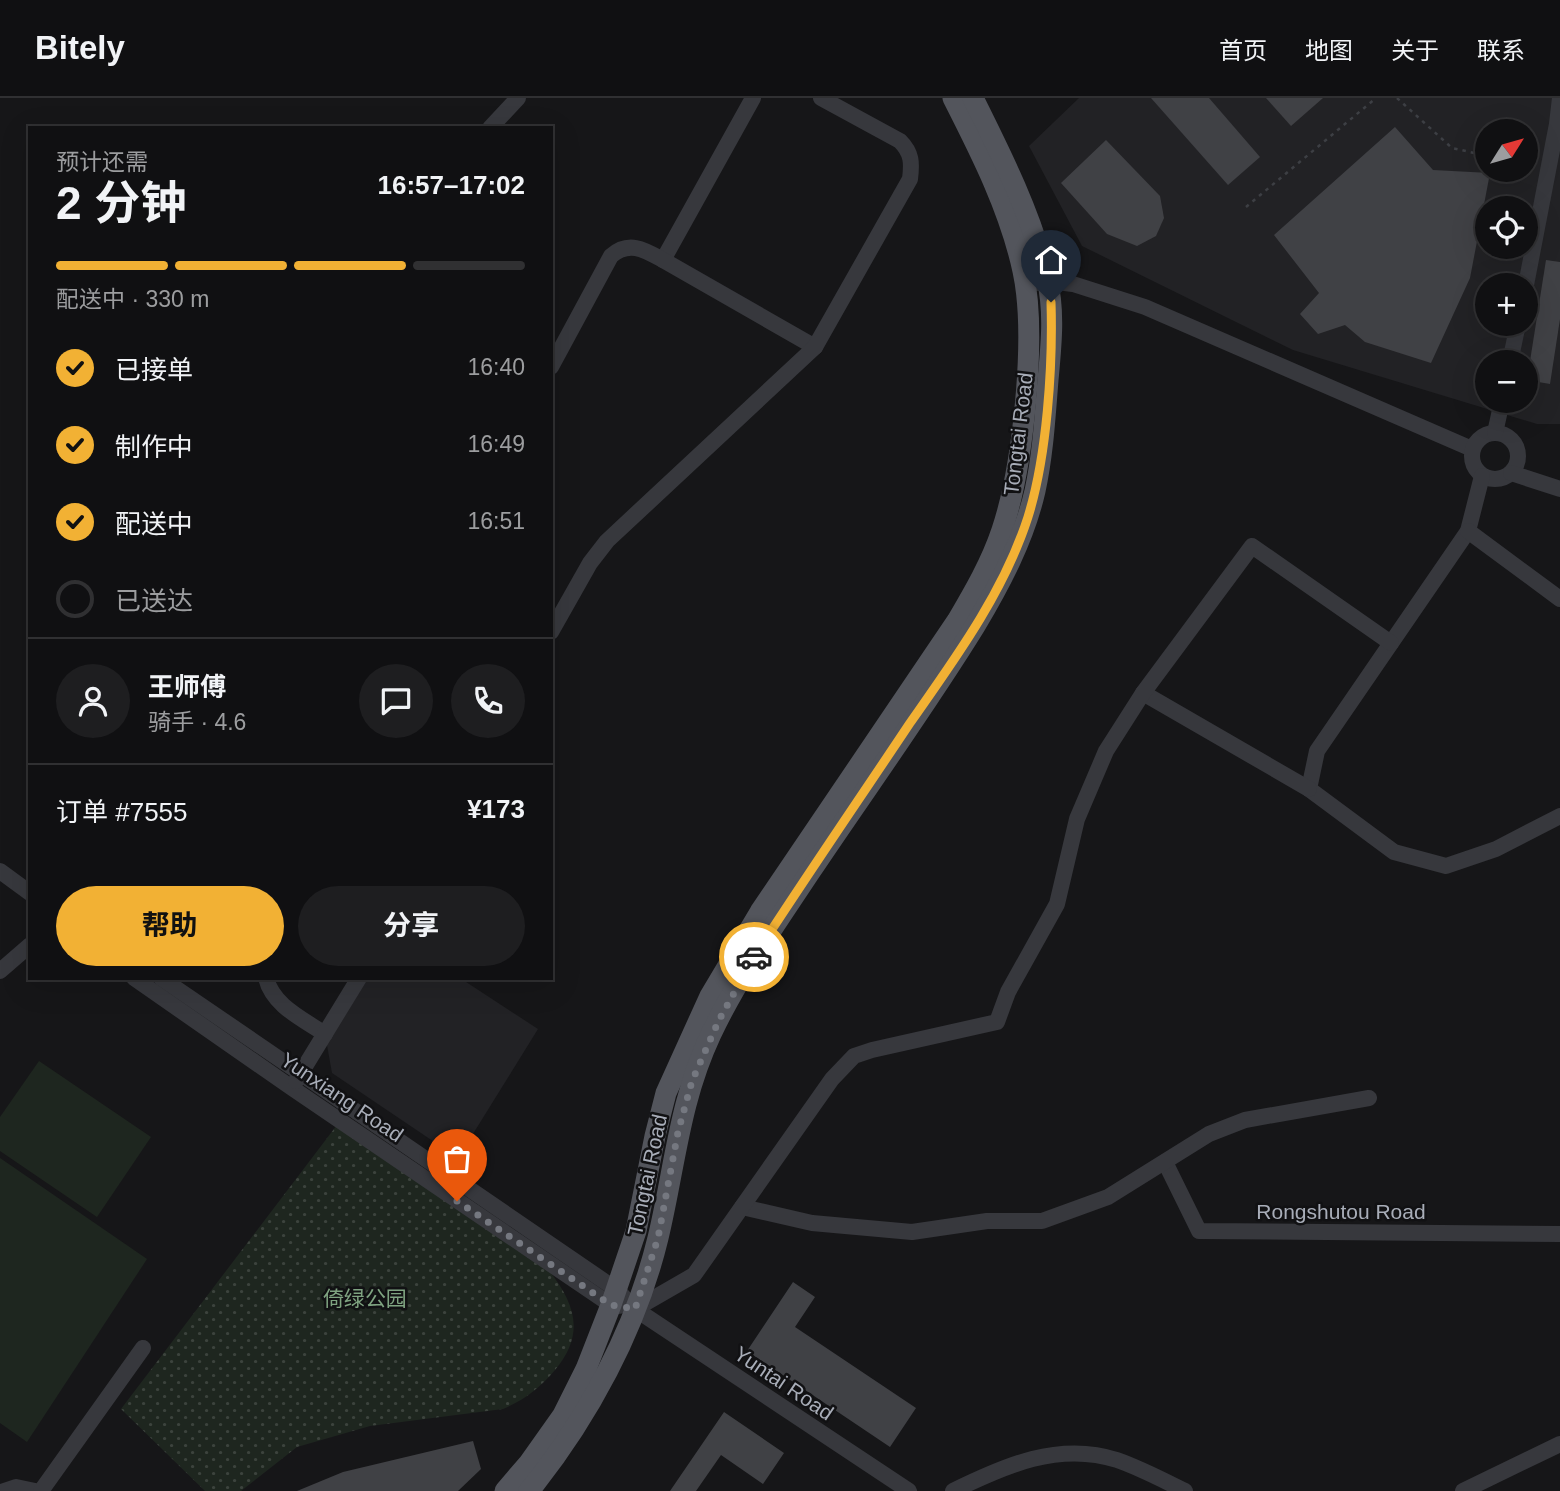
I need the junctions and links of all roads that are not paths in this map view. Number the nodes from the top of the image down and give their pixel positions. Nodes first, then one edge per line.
1 (519, 98) edge
2 (753, 98) edge
3 (821, 98) edge
4 (953, 98) edge
5 (973, 98) edge
6 (1560, 98) edge
7 (492, 126) edge
8 (663, 260) junction
9 (1528, 273) edge
10 (1048, 281) junction
11 (1026, 285) junction
12 (815, 347) junction
13 (553, 363) edge
14 (1499, 413) edge
15 (1495, 433) junction
16 (1472, 449) junction
17 (1511, 474) junction
18 (1482, 476) junction
19 (1560, 489) edge
20 (1468, 531) junction
21 (1560, 599) edge
22 (553, 628) edge
23 (1391, 643) junction
24 (1143, 692) junction
25 (1309, 789) junction
26 (1560, 816) edge
27 (0, 871) edge
28 (28, 892) edge
29 (28, 947) edge
30 (0, 971) edge
31 (137, 980) edge
32 (164, 980) edge
33 (267, 980) edge
34 (358, 980) edge
35 (325, 1034) junction
36 (301, 1073) junction
37 (292, 1088) junction
38 (1368, 1098) dead end
39 (1165, 1162) junction
40 (742, 1207) junction
41 (1560, 1234) edge
42 (614, 1298) junction
43 (635, 1309) junction
44 (143, 1348) dead end
45 (1560, 1444) edge
46 (4, 1491) edge
47 (35, 1491) edge
48 (41, 1491) edge
49 (505, 1491) edge
50 (529, 1491) edge
51 (909, 1491) edge
52 (953, 1491) edge
53 (1185, 1491) edge
54 (1463, 1491) edge

1 - 7 street
2 - 8 street
3 - 12 street
4 - 11 main road, Tongtai Road
5 - 10 main road, Tongtai Road
6 - 9 street
8 - 12 street
8 - 13 street
10 - 11 street
10 - 16 street
10 - 43 main road, Tongtai Road
11 - 42 main road, Tongtai Road
12 - 22 street
14 - 15 street
15 - 16 street
15 - 17 street
16 - 18 street
17 - 18 street
17 - 19 street
18 - 20 street
20 - 21 street
20 - 23 street
23 - 24 street
23 - 25 street
24 - 25 street
24 - 40 street
25 - 26 street
27 - 28 street
29 - 30 street
31 - 37 street, Yunxiang Road
32 - 36 street, Yunxiang Road
33 - 35 street
34 - 35 street
35 - 36 street
36 - 37 street
36 - 42 street, Yunxiang Road
37 - 42 street, Yunxiang Road
38 - 39 street
39 - 40 street
39 - 41 street, Rongshutou Road
40 - 43 street
42 - 43 street, Yuntai Road
42 - 49 main road, Tongtai Road
43 - 50 main road, Tongtai Road
43 - 51 street, Yuntai Road
44 - 48 street
45 - 54 street
46 - 47 street
52 - 53 street

